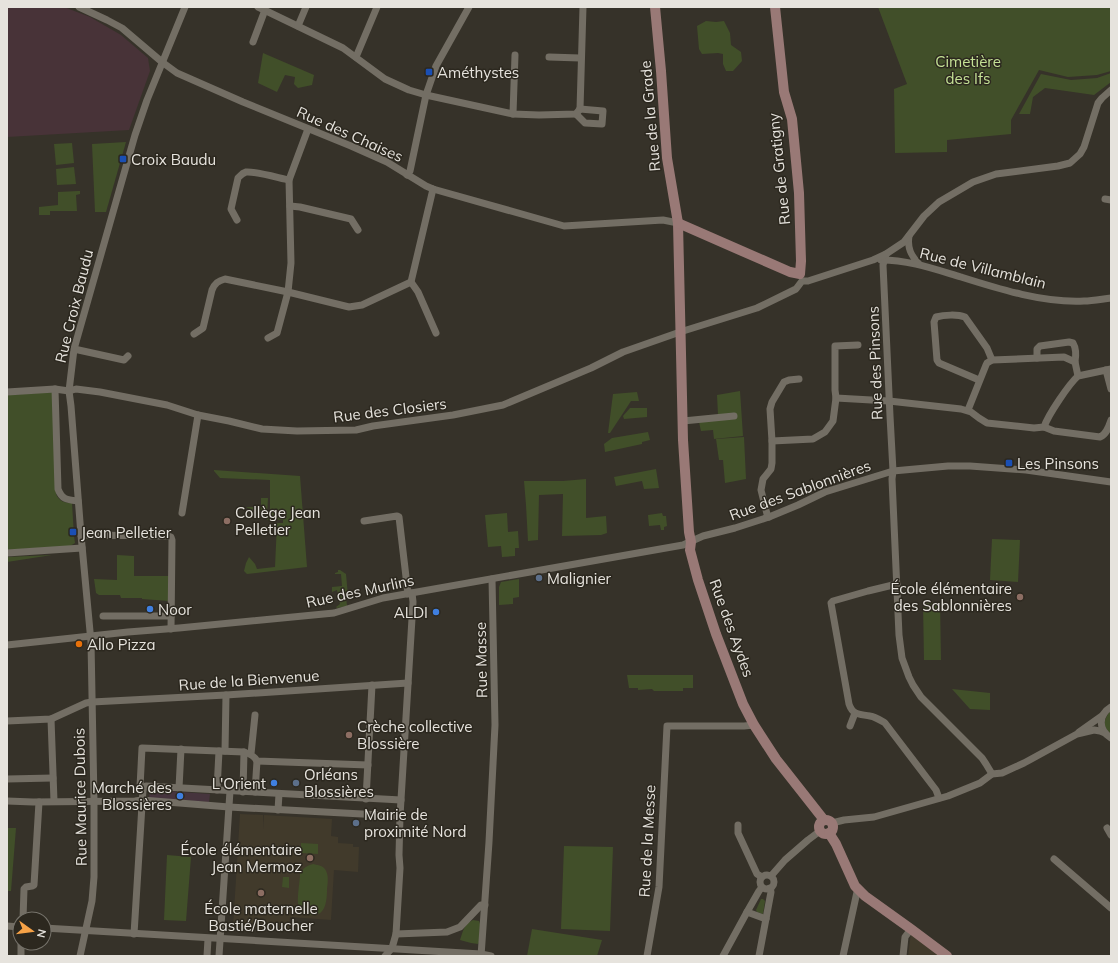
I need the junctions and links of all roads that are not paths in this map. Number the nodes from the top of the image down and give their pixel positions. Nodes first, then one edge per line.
1 (79, 7) edge
2 (185, 7) edge
3 (306, 7) edge
4 (377, 7) edge
5 (469, 7) edge
6 (582, 7) edge
7 (655, 7) edge
8 (775, 7) edge
9 (262, 9) edge
10 (298, 26) junction
11 (253, 42) dead end
12 (515, 55) dead end
13 (356, 57) junction
14 (549, 57) dead end
15 (580, 58) junction
16 (162, 62) junction
17 (1111, 90) edge
18 (426, 95) junction
19 (513, 114) junction
20 (308, 129) junction
21 (407, 174) junction
22 (289, 180) junction
23 (433, 189) junction
24 (290, 206) junction
25 (237, 220) dead end
26 (678, 222) junction
27 (358, 230) dead end
28 (912, 231) junction
29 (909, 251) junction
30 (885, 257) junction
31 (893, 260) junction
32 (919, 264) junction
33 (801, 278) junction
34 (411, 282) junction
35 (288, 292) junction
36 (1111, 298) edge
37 (680, 332) junction
38 (436, 333) dead end
39 (194, 334) dead end
40 (268, 338) dead end
41 (858, 345) dead end
42 (74, 349) junction
43 (128, 356) dead end
44 (1037, 358) junction
45 (992, 360) junction
46 (1075, 362) junction
47 (1108, 370) edge
48 (1078, 376) junction
49 (799, 379) dead end
50 (979, 380) junction
51 (55, 389) junction
52 (1111, 389) edge
53 (69, 391) junction
54 (7, 392) edge
55 (836, 398) junction
56 (889, 401) junction
57 (968, 410) junction
58 (198, 415) junction
59 (734, 416) dead end
60 (1111, 420) edge
61 (682, 421) junction
62 (1044, 427) junction
63 (772, 441) junction
64 (893, 471) junction
65 (1111, 482) edge
66 (78, 501) junction
67 (182, 513) dead end
68 (769, 517) junction
69 (364, 521) dead end
70 (81, 535) junction
71 (691, 542) junction
72 (82, 548) junction
73 (7, 553) edge
74 (492, 579) junction
75 (897, 584) junction
76 (410, 594) junction
77 (103, 616) dead end
78 (171, 616) junction
79 (171, 629) junction
80 (90, 636) junction
81 (7, 645) edge
82 (408, 683) junction
83 (372, 684) junction
84 (226, 695) junction
85 (92, 702) junction
86 (1110, 707) edge
87 (856, 713) junction
88 (1103, 714) junction
89 (255, 715) dead end
90 (51, 719) junction
91 (7, 721) edge
92 (754, 725) junction
93 (850, 726) dead end
94 (1077, 734) junction
95 (1108, 736) edge
96 (181, 749) junction
97 (222, 751) junction
98 (247, 753) junction
99 (257, 761) junction
100 (368, 765) junction
101 (992, 774) junction
102 (53, 778) junction
103 (7, 779) edge
104 (179, 788) junction
105 (143, 789) junction
106 (217, 790) junction
107 (230, 791) junction
108 (242, 792) junction
109 (255, 792) junction
110 (279, 794) junction
111 (366, 798) junction
112 (939, 798) junction
113 (142, 800) junction
114 (401, 800) junction
115 (7, 801) edge
116 (54, 801) junction
117 (94, 801) junction
118 (39, 802) junction
119 (229, 808) junction
120 (278, 810) junction
121 (400, 816) junction
122 (738, 825) dead end
123 (826, 827) junction
124 (1107, 828) dead end
125 (1111, 835) edge
126 (1054, 859) dead end
127 (771, 876) junction
128 (762, 877) junction
129 (766, 888) junction
130 (860, 890) junction
131 (485, 905) junction
132 (1111, 908) edge
133 (23, 911) edge
134 (747, 912) junction
135 (766, 919) junction
136 (911, 928) junction
137 (52, 929) edge
138 (85, 931) junction
139 (134, 934) junction
140 (396, 934) junction
141 (208, 938) junction
142 (220, 939) junction
143 (392, 948) junction
144 (481, 955) edge
145 (723, 955) edge
146 (80, 956) edge
147 (207, 956) edge
148 (219, 956) edge
149 (385, 956) edge
150 (492, 956) edge
151 (647, 956) edge
152 (759, 956) edge
153 (843, 956) edge
154 (903, 956) edge
155 (948, 956) edge

1 - 16 street, Rue des Chaises
2 - 16 street, Rue Croix Baudu
3 - 10 street
4 - 13 street
5 - 18 street
6 - 15 street
7 - 26 street, Rue de la Grade
8 - 33 street, Rue de Gratigny
9 - 10 street
9 - 11 street
10 - 13 street
12 - 19 street
13 - 18 street
14 - 15 street
15 - 19 street
16 - 20 street, Rue des Chaises
16 - 42 street, Rue Croix Baudu
17 - 28 street
18 - 19 street
18 - 21 street
20 - 21 street, Rue des Chaises
20 - 22 street
21 - 23 street, Rue des Chaises
22 - 24 street
22 - 25 street
23 - 26 street, Rue des Chaises
23 - 34 street
24 - 27 street
24 - 35 street
26 - 33 street
26 - 37 street, Rue de la Grade
28 - 29 street
28 - 30 street
29 - 31 street
29 - 32 street
30 - 31 street, Rue de Villamblain
30 - 33 street, Rue de Villamblain
30 - 56 street, Rue des Pinsons
31 - 32 street, Rue de Villamblain
32 - 36 street, Rue de Villamblain
33 - 37 street, Rue des Closiers
34 - 35 street
34 - 38 street
35 - 39 street
35 - 40 street
37 - 58 street, Rue des Closiers
37 - 61 street, Rue des Aydes
41 - 55 street
42 - 43 street
42 - 53 street, Rue Croix Baudu
44 - 45 street
44 - 46 street
44 - 46 street
45 - 50 street
45 - 50 street
46 - 48 street
47 - 48 street
47 - 52 street
48 - 62 street
49 - 63 street
50 - 57 street
51 - 53 street, Rue des Closiers
51 - 54 street, Rue des Closiers
51 - 66 street
53 - 58 street, Rue des Closiers
53 - 66 street, Rue Croix Baudu
55 - 56 street
55 - 63 street
56 - 57 street
56 - 64 street, Rue des Pinsons
57 - 62 street
58 - 67 street
59 - 61 street
60 - 62 street
61 - 71 street, Rue des Aydes
63 - 68 street
64 - 65 street, Rue des Sablonnières
64 - 68 street, Rue des Sablonnières
64 - 75 street, Rue des Pinsons
66 - 70 street, Rue Croix Baudu
68 - 71 street, Rue des Sablonnières
69 - 76 street
70 - 72 street, Rue Croix Baudu
70 - 78 street
71 - 74 street, Rue des Murlins
71 - 92 street, Rue des Aydes
72 - 73 street
72 - 80 street, Rue Croix Baudu
74 - 76 street, Rue des Murlins
74 - 131 street, Rue Masse
75 - 87 street
75 - 101 street, Rue des Pinsons
76 - 79 street, Rue des Murlins
76 - 82 street
77 - 78 street
78 - 79 street
79 - 80 street, Rue des Murlins
80 - 81 street, Rue des Murlins
80 - 85 street, Rue Maurice Dubois
82 - 83 street, Rue de la Bienvenue
82 - 114 street
83 - 84 street, Rue de la Bienvenue
83 - 100 street
84 - 85 street, Rue de la Bienvenue
84 - 97 street
85 - 90 street, Rue de la Bienvenue
85 - 117 street, Rue Maurice Dubois
86 - 88 street
87 - 93 street
87 - 112 street
88 - 94 street
88 - 95 street
89 - 98 street
90 - 91 street
90 - 102 street
92 - 123 street, Rue des Aydes
92 - 151 street, Rue de la Messe
94 - 95 street
94 - 101 street
96 - 97 street
96 - 104 street
96 - 105 street
97 - 98 street
97 - 106 street
98 - 99 street
98 - 108 street
99 - 100 street
99 - 109 street
100 - 111 street
101 - 112 street
102 - 103 street
102 - 116 street
104 - 105 street
104 - 106 street
105 - 113 street
106 - 107 street
107 - 108 street
107 - 119 street
108 - 109 street
109 - 110 street
110 - 111 street
110 - 120 street
111 - 114 street
112 - 123 street
113 - 117 street
113 - 119 street
113 - 139 street
114 - 121 street
115 - 118 street
116 - 117 street
116 - 118 street
117 - 138 street, Rue Maurice Dubois
118 - 133 street
119 - 120 street
119 - 142 street
120 - 121 street
121 - 140 street
122 - 128 street
123 - 127 street
123 - 130 street, Rue des Aydes
124 - 125 street
126 - 132 street
127 - 128 street
127 - 129 street
128 - 129 street
129 - 134 street
129 - 135 street
130 - 136 street, Rue des Aydes
130 - 153 street
131 - 140 street
131 - 144 street, Rue Masse
134 - 135 street
134 - 145 street
135 - 152 street
136 - 154 street
136 - 155 street, Rue des Aydes
137 - 138 street
138 - 139 street
138 - 146 street, Rue Maurice Dubois
139 - 141 street
140 - 143 street
141 - 142 street
141 - 147 street
142 - 143 street
142 - 148 street
143 - 144 street
143 - 149 street
144 - 150 street

